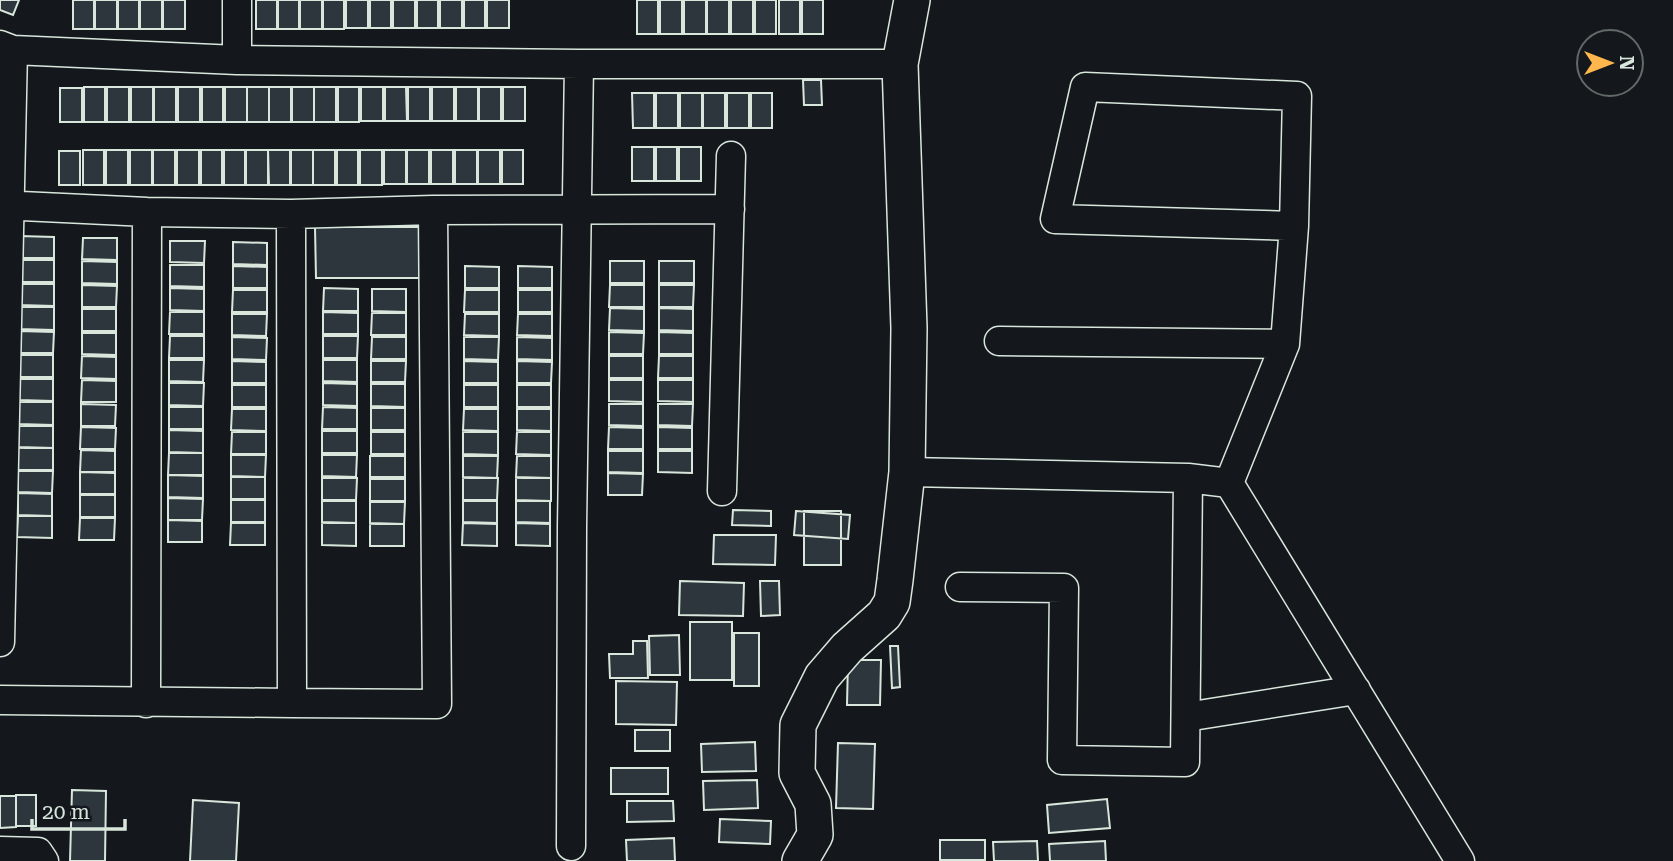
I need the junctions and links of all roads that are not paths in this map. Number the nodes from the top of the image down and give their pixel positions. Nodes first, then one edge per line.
1 (237, 0) edge
2 (912, 0) edge
3 (6, 47) edge
4 (237, 60) junction
5 (579, 64) junction
6 (900, 64) junction
7 (730, 156) dead end
8 (4, 205) edge
9 (730, 209) junction
10 (433, 210) junction
11 (577, 211) junction
12 (147, 212) junction
13 (291, 214) junction
14 (1294, 226) junction
15 (999, 341) dead end
16 (1285, 344) junction
17 (907, 472) junction
18 (1188, 478) junction
19 (1229, 483) junction
20 (722, 491) dead end
21 (960, 587) dead end
22 (0, 642) edge
23 (1356, 690) junction
24 (0, 699) edge
25 (146, 703) junction
26 (292, 703) junction
27 (1186, 717) junction
28 (571, 846) dead end
29 (0, 851) edge
30 (44, 861) edge
31 (800, 861) edge
32 (1460, 861) edge

1 - 4 street
2 - 6 street
3 - 4 street
3 - 8 street
4 - 5 street
5 - 6 street
5 - 11 street
6 - 17 street
7 - 9 street
8 - 12 street
8 - 22 street
9 - 11 street
9 - 20 street
10 - 11 street
10 - 13 street
10 - 26 street
11 - 28 street
12 - 13 street
12 - 25 street
13 - 26 street
14 - 14 street
14 - 16 street
15 - 16 street
16 - 19 street
17 - 18 street
17 - 31 street
18 - 19 street
18 - 27 street
19 - 23 street
21 - 27 street
23 - 27 street
23 - 32 street
24 - 25 street
25 - 26 street
29 - 30 street

